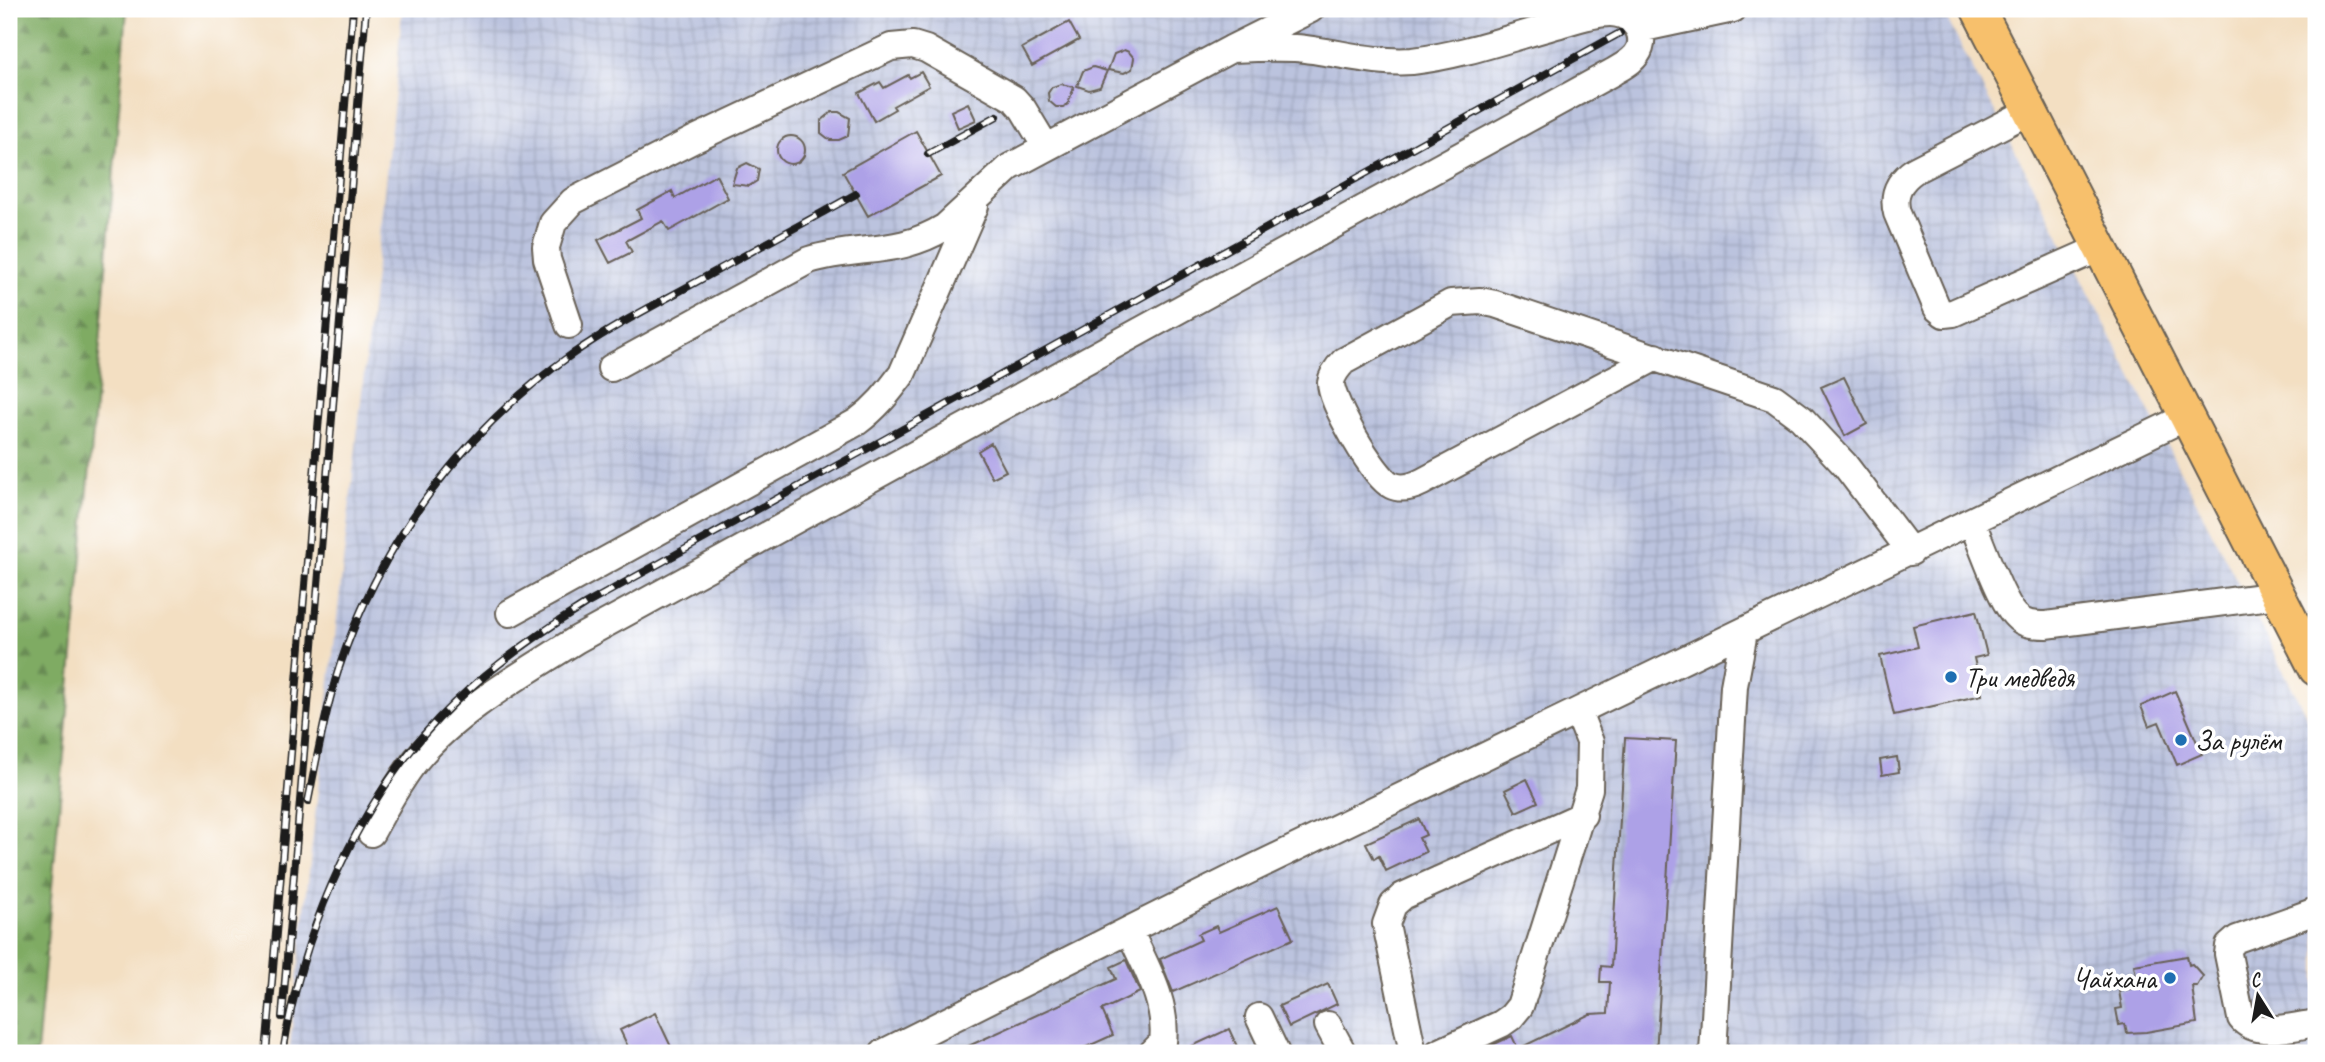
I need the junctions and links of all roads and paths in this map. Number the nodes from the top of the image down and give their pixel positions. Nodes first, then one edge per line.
1 (1311, 9) edge
2 (1733, 9) edge
3 (1978, 9) edge
4 (1639, 29) junction
5 (1231, 49) junction
6 (2030, 111) junction
7 (1046, 147) junction
8 (980, 194) junction
9 (2099, 248) junction
10 (569, 325) dead end
11 (1656, 357) junction
12 (611, 368) dead end
13 (2186, 417) junction
14 (1972, 522) junction
15 (1911, 552) junction
16 (2278, 595) junction
17 (510, 613) dead end
18 (1744, 632) junction
19 (2316, 669) edge
20 (1578, 712) junction
21 (1583, 815) junction
22 (371, 833) dead end
23 (2316, 911) edge
24 (1129, 930) junction
25 (1164, 1017) junction
26 (1259, 1017) dead end
27 (2316, 1023) edge
28 (1328, 1025) dead end
29 (883, 1053) edge
30 (1152, 1053) edge
31 (1175, 1053) edge
32 (1276, 1053) edge
33 (1343, 1053) edge
34 (1413, 1053) edge
35 (1438, 1053) edge
36 (1713, 1053) edge

1 - 5 street
2 - 4 street
3 - 6 main road
4 - 5 street
4 - 22 street
5 - 7 street
6 - 9 main road
6 - 9 street
7 - 8 street
7 - 10 street
8 - 12 street
8 - 17 street
9 - 13 main road
11 - 11 street
11 - 15 street
13 - 14 street
13 - 16 main road
14 - 15 street
14 - 16 street
15 - 18 street
16 - 19 main road
18 - 20 street
18 - 36 street
20 - 21 street
20 - 24 street
21 - 34 street
21 - 35 street
23 - 27 street
24 - 25 street
24 - 29 street
25 - 30 street
25 - 31 street
26 - 32 street
28 - 33 street

